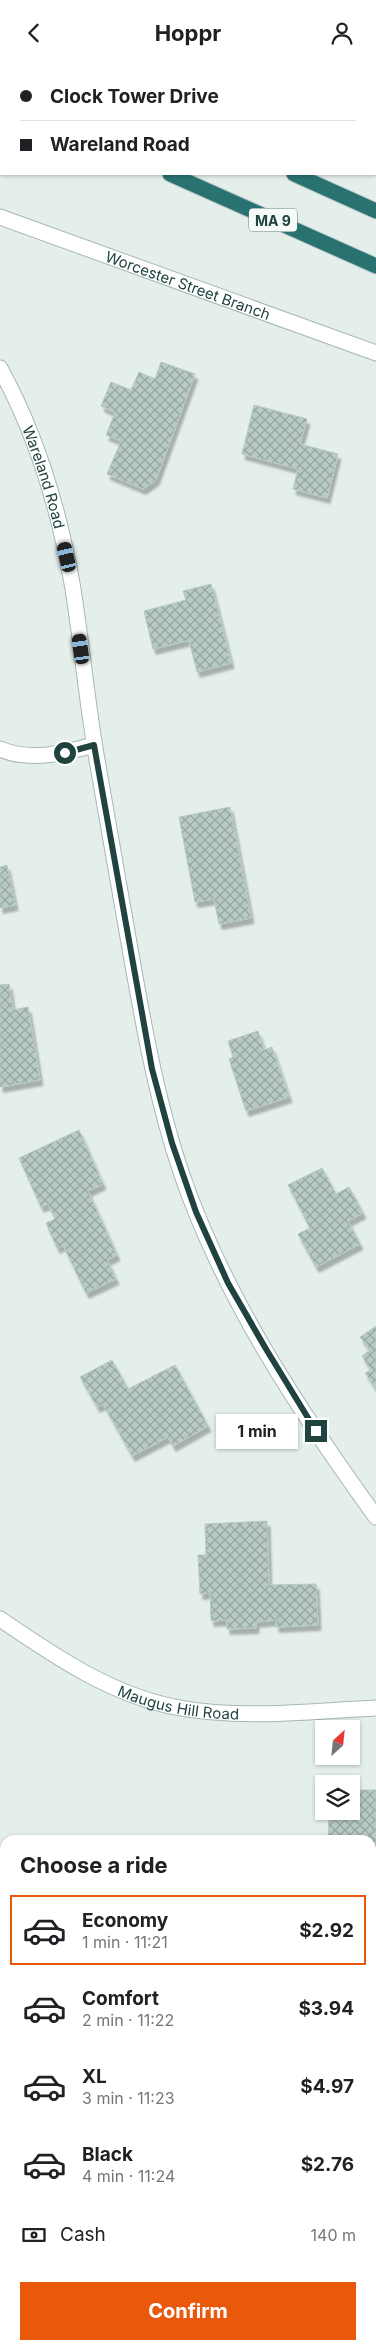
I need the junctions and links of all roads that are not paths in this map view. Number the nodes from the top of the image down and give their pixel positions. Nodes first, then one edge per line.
1 (172, 175) edge
2 (296, 175) edge
3 (376, 211) edge
4 (0, 217) edge
5 (376, 266) edge
6 (376, 353) edge
7 (0, 368) edge
8 (94, 745) junction
9 (0, 749) edge
10 (376, 1517) edge
11 (0, 1619) edge
12 (376, 1708) edge

1 - 5 highway, MA 9
2 - 3 highway
4 - 6 street, Worcester Street Branch
7 - 8 street, Wareland Road
8 - 9 street
8 - 10 street, Wareland Road
11 - 12 street, Maugus Hill Road

